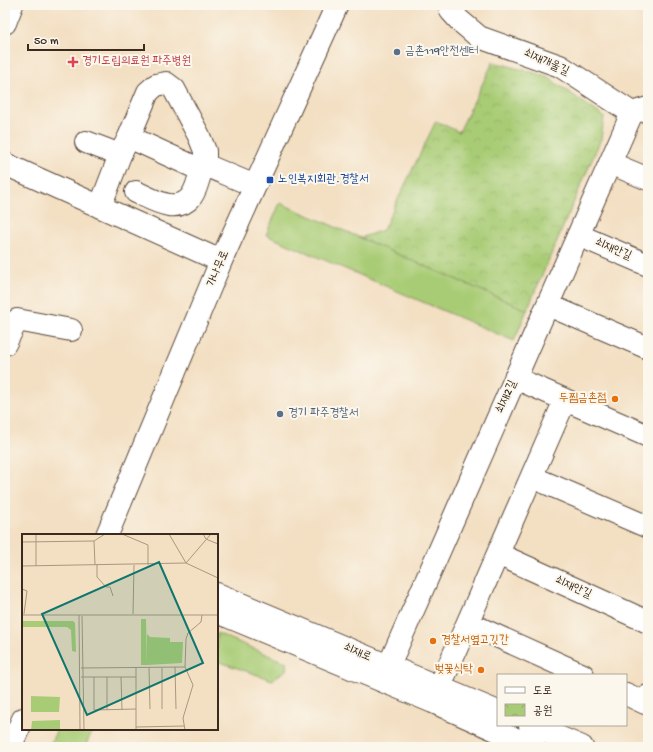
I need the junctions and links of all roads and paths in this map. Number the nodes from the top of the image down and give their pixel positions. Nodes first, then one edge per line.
1 (12, 5) edge
2 (337, 5) edge
3 (450, 5) edge
4 (5, 23) edge
5 (640, 110) edge
6 (86, 142) dead end
7 (124, 146) junction
8 (610, 163) junction
9 (5, 164) edge
10 (203, 167) junction
11 (648, 180) edge
12 (256, 186) junction
13 (136, 192) dead end
14 (100, 207) junction
15 (578, 235) junction
16 (221, 262) junction
17 (648, 265) edge
18 (548, 305) junction
19 (71, 330) dead end
20 (5, 344) edge
21 (648, 348) edge
22 (515, 378) junction
23 (565, 400) junction
24 (648, 436) edge
25 (532, 477) junction
26 (648, 527) edge
27 (107, 534) edge
28 (498, 554) junction
29 (218, 594) edge
30 (218, 612) edge
31 (648, 622) edge
32 (468, 623) junction
33 (386, 673) junction
34 (581, 674) edge
35 (436, 694) junction
36 (497, 712) edge
37 (22, 721) edge
38 (532, 726) edge
39 (10, 747) edge
40 (534, 747) edge
41 (582, 747) edge

1 - 4 street
2 - 12 street, 가나무로
3 - 5 street, 쇠재개울길
5 - 8 street, 쇠재2길
6 - 7 street
7 - 10 street
7 - 10 street
7 - 14 street
8 - 11 street
8 - 15 street, 쇠재2길
9 - 14 street
10 - 12 street
10 - 13 street
12 - 16 street, 가나무로
14 - 16 street
15 - 17 street, 쇠재안길
15 - 18 street, 쇠재2길
16 - 27 street, 가나무로
18 - 21 street
18 - 22 street, 쇠재2길
19 - 20 street
22 - 23 street
22 - 33 street, 쇠재2길
23 - 24 street
23 - 25 street
25 - 26 street
25 - 28 street
28 - 31 street, 쇠재안길
28 - 32 street
29 - 33 street, 쇠재로
30 - 33 street
32 - 34 street
32 - 35 street
33 - 35 street
35 - 36 street
35 - 40 street
37 - 39 street
38 - 41 street

